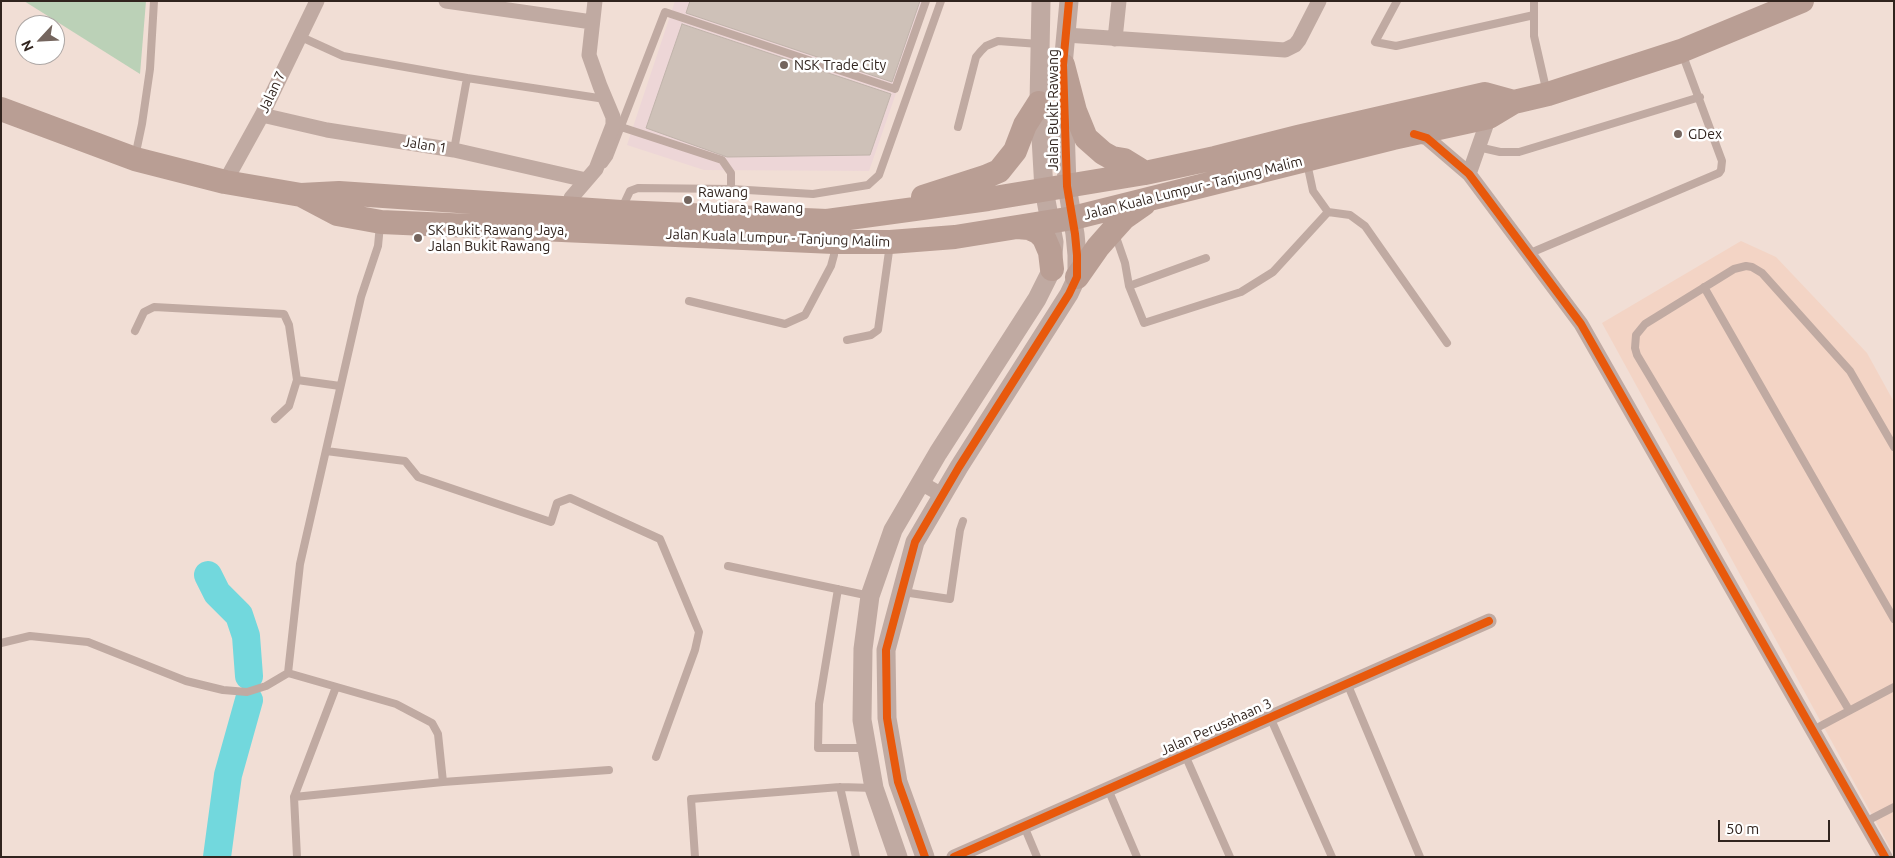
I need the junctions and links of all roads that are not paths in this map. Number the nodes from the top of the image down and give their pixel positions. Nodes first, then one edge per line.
1 (154, 1) edge
2 (317, 1) edge
3 (446, 1) edge
4 (594, 1) edge
5 (926, 1) edge
6 (941, 1) edge
7 (1041, 1) edge
8 (1069, 1) edge
9 (1119, 1) edge
10 (1319, 1) edge
11 (1397, 1) edge
12 (1534, 1) edge
13 (1800, 2) edge
14 (1534, 15) junction
15 (592, 22) junction
16 (1066, 35) junction
17 (299, 36) junction
18 (1115, 39) junction
19 (1039, 44) junction
20 (1682, 51) junction
21 (1062, 65) junction
22 (467, 78) junction
23 (1548, 94) junction
24 (1700, 97) junction
25 (605, 99) junction
26 (1514, 102) junction
27 (1039, 103) junction
28 (1, 109) edge
29 (262, 115) junction
30 (1489, 117) junction
31 (621, 127) junction
32 (958, 127) dead end
33 (1414, 134) junction
34 (1478, 147) junction
35 (454, 150) junction
36 (135, 159) junction
37 (1306, 161) junction
38 (1145, 172) junction
39 (1469, 174) junction
40 (586, 180) junction
41 (225, 182) junction
42 (1055, 188) junction
43 (731, 189) junction
44 (301, 195) junction
45 (507, 196) dead end
46 (516, 196) dead end
47 (1156, 196) junction
48 (566, 198) joint
49 (553, 199) dead end
50 (470, 202) junction
51 (620, 212) junction
52 (1328, 212) junction
53 (1073, 218) junction
54 (1049, 221) junction
55 (381, 222) junction
56 (1009, 227) junction
57 (1113, 230) junction
58 (830, 231) junction
59 (890, 242) junction
60 (1528, 254) junction
61 (1206, 258) dead end
62 (1052, 270) junction
63 (1077, 277) junction
64 (1129, 286) junction
65 (1704, 287) junction
66 (688, 301) dead end
67 (135, 331) dead end
68 (848, 340) dead end
69 (1446, 343) dead end
70 (297, 380) junction
71 (340, 386) junction
72 (275, 419) dead end
73 (1894, 447) edge
74 (326, 451) junction
75 (921, 483) junction
76 (942, 495) junction
77 (964, 521) dead end
78 (728, 566) dead end
79 (838, 590) junction
80 (901, 591) junction
81 (870, 596) junction
82 (1894, 619) edge
83 (1489, 621) dead end
84 (1, 642) edge
85 (288, 673) junction
86 (1348, 684) junction
87 (336, 687) junction
88 (1894, 687) edge
89 (1850, 710) junction
90 (1270, 717) junction
91 (1813, 730) junction
92 (867, 748) junction
93 (1185, 755) junction
94 (656, 757) dead end
95 (608, 770) dead end
96 (442, 782) junction
97 (840, 787) junction
98 (874, 788) junction
99 (1108, 789) junction
100 (294, 797) junction
101 (1894, 807) edge
102 (1865, 822) junction
103 (1024, 826) junction
104 (297, 857) edge
105 (695, 857) edge
106 (856, 857) edge
107 (898, 857) edge
108 (925, 857) edge
109 (954, 857) edge
110 (1037, 857) edge
111 (1137, 857) edge
112 (1230, 857) edge
113 (1332, 857) edge
114 (1420, 857) edge
115 (1885, 857) edge

1 - 36 lane
2 - 17 street, Jalan 7
3 - 15 street
4 - 15 street
5 - 31 lane
6 - 43 lane
7 - 19 street, Jalan Bukit Rawang
8 - 16 street, Jalan Bukit Rawang
9 - 18 street
10 - 18 street
11 - 14 lane
12 - 14 lane
13 - 20 main road, Jalan Kuala Lumpur - Tanjung Malim
14 - 23 lane
15 - 25 street
16 - 18 street
16 - 21 street, Jalan Bukit Rawang
17 - 22 lane
17 - 29 street, Jalan 7
19 - 27 street, Jalan Bukit Rawang
19 - 32 lane
20 - 23 main road, Jalan Kuala Lumpur - Tanjung Malim
20 - 24 lane
21 - 38 main road
21 - 42 street, Jalan Bukit Rawang
22 - 25 lane
22 - 35 lane
23 - 26 main road, Jalan Kuala Lumpur - Tanjung Malim
24 - 34 lane
24 - 60 lane
25 - 40 street
26 - 30 main road, Jalan Kuala Lumpur - Tanjung Malim
26 - 38 main road, Jalan Kuala Lumpur - Tanjung Malim
27 - 42 street, Jalan Bukit Rawang
27 - 58 main road
28 - 36 main road, Jalan Kuala Lumpur - Tanjung Malim
29 - 35 street, Jalan 1
29 - 41 street, Jalan 7
30 - 33 main road, Jalan Kuala Lumpur - Tanjung Malim
30 - 34 street
31 - 43 lane
31 - 48 lane
33 - 37 main road, Jalan Kuala Lumpur - Tanjung Malim
33 - 39 street
34 - 39 street
35 - 40 street, Jalan 1
36 - 41 main road, Jalan Kuala Lumpur - Tanjung Malim
37 - 47 main road, Jalan Kuala Lumpur - Tanjung Malim
37 - 52 lane
38 - 42 main road, Jalan Kuala Lumpur - Tanjung Malim
39 - 60 street
40 - 48 street
41 - 44 main road, Jalan Kuala Lumpur - Tanjung Malim
42 - 53 street, Jalan Bukit Rawang
42 - 54 street, Jalan Bukit Rawang
42 - 58 main road, Jalan Kuala Lumpur - Tanjung Malim
43 - 51 lane
44 - 50 main road, Jalan Kuala Lumpur - Tanjung Malim
44 - 55 main road, Jalan Kuala Lumpur - Tanjung Malim
45 - 50 lane
46 - 49 lane
47 - 53 main road, Jalan Kuala Lumpur - Tanjung Malim
47 - 57 main road
50 - 51 main road, Jalan Kuala Lumpur - Tanjung Malim
51 - 58 main road, Jalan Kuala Lumpur - Tanjung Malim
52 - 64 lane
52 - 69 lane
53 - 54 main road, Jalan Kuala Lumpur - Tanjung Malim
53 - 63 street, Jalan Bukit Rawang
54 - 56 main road, Jalan Kuala Lumpur - Tanjung Malim
54 - 62 street, Jalan Bukit Rawang
55 - 58 main road, Jalan Kuala Lumpur - Tanjung Malim
55 - 71 lane
56 - 59 main road, Jalan Kuala Lumpur - Tanjung Malim
56 - 62 main road
57 - 63 main road
57 - 64 lane
58 - 59 main road, Jalan Kuala Lumpur - Tanjung Malim
58 - 66 lane
59 - 68 lane
60 - 91 street
61 - 64 lane
62 - 75 street
63 - 76 street
65 - 73 lane
65 - 82 lane
65 - 89 lane
67 - 70 lane
70 - 71 lane
70 - 72 lane
71 - 74 lane
74 - 85 lane
74 - 94 lane
75 - 76 street
75 - 81 street
76 - 80 street
77 - 80 lane
78 - 79 lane
79 - 81 lane
79 - 92 lane
80 - 108 street
81 - 92 street
83 - 86 street, Jalan Perusahaan 3
84 - 85 lane
85 - 87 lane
86 - 90 street, Jalan Perusahaan 3
86 - 114 lane
87 - 96 lane
87 - 100 lane
88 - 89 lane
89 - 91 lane
90 - 93 street, Jalan Perusahaan 3
90 - 113 lane
91 - 102 street
92 - 98 street
93 - 99 street, Jalan Perusahaan 3
93 - 112 lane
95 - 96 lane
96 - 100 lane
97 - 98 lane
97 - 105 lane
97 - 106 lane
98 - 107 street
99 - 103 street, Jalan Perusahaan 3
99 - 111 lane
100 - 104 lane
101 - 102 lane
102 - 115 street
103 - 109 street, Jalan Perusahaan 3
103 - 110 lane

